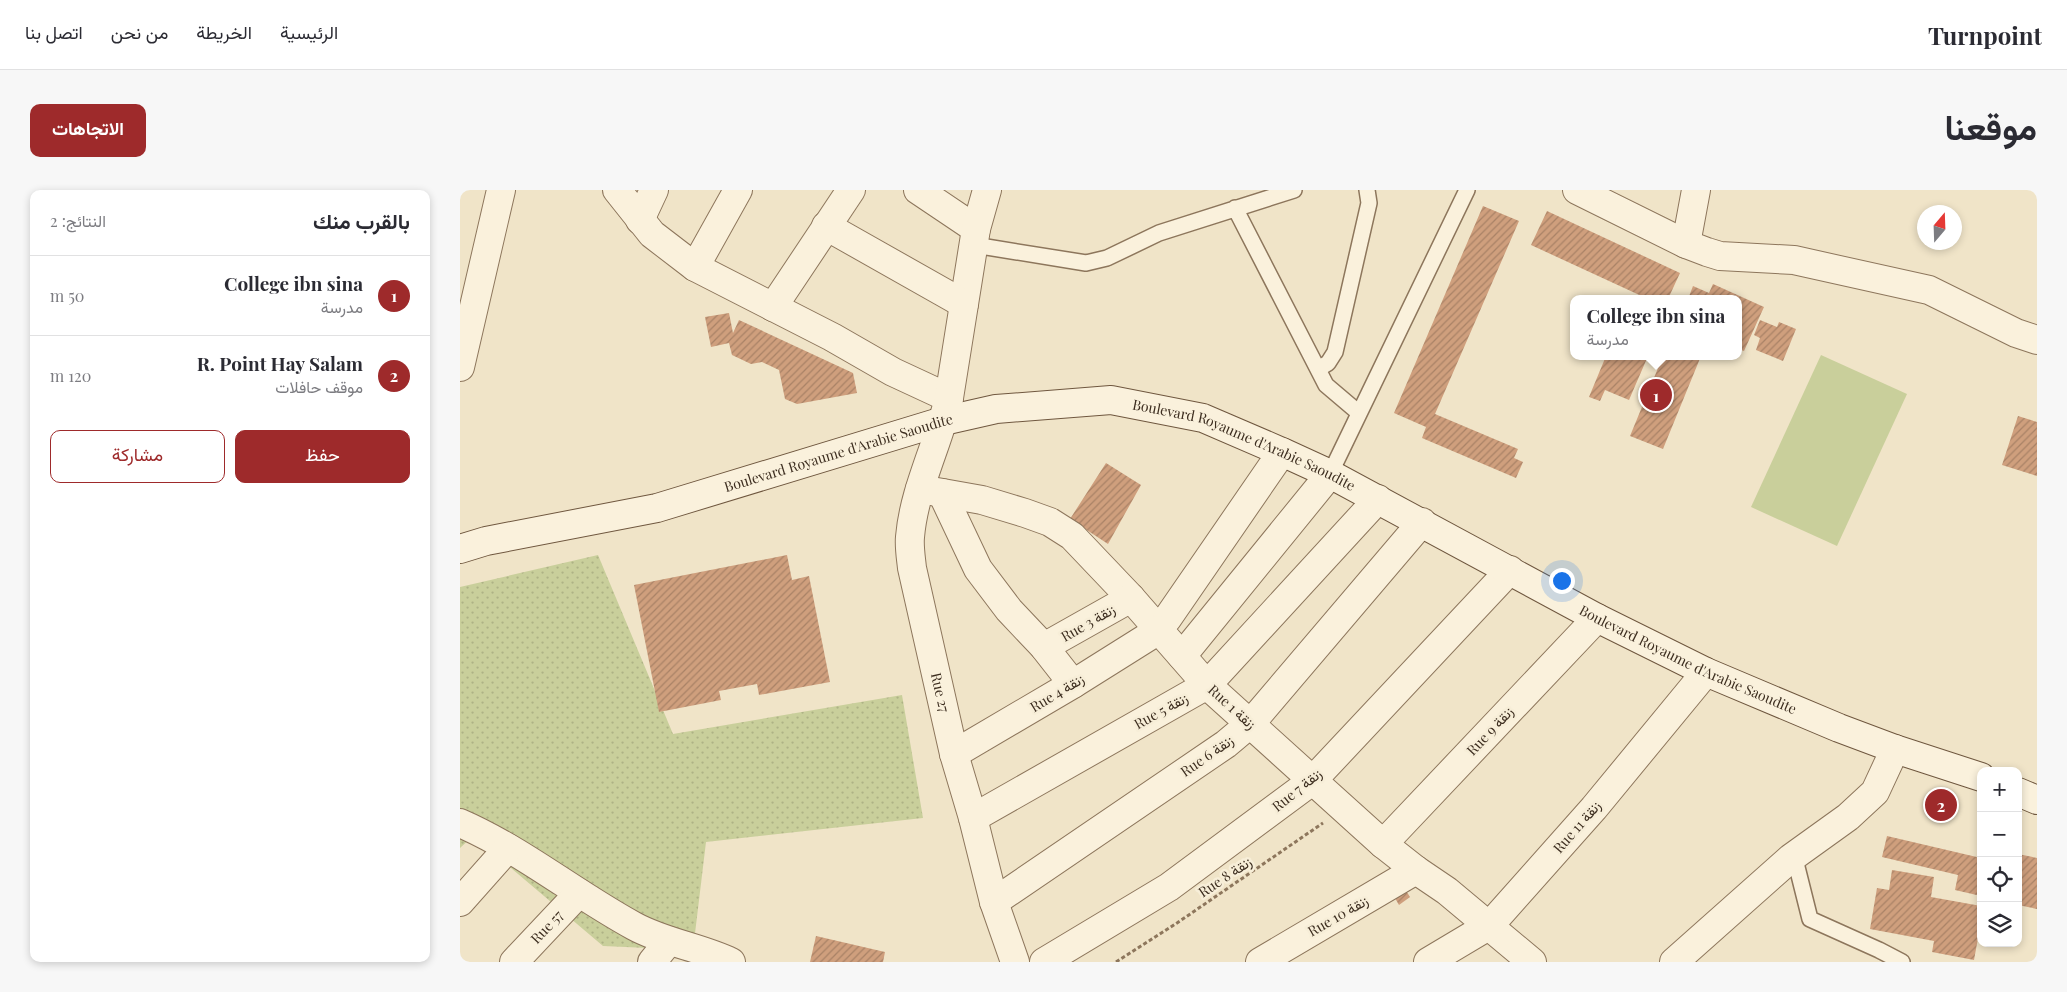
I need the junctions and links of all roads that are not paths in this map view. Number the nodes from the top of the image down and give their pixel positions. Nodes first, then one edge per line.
1 (501, 190) edge
2 (617, 190) edge
3 (654, 190) edge
4 (738, 190) edge
5 (851, 190) edge
6 (918, 190) edge
7 (987, 190) edge
8 (1294, 190) edge
9 (1367, 190) edge
10 (1467, 190) edge
11 (1577, 190) edge
12 (1696, 190) edge
13 (1235, 208) junction
14 (640, 220) junction
15 (826, 226) junction
16 (975, 237) junction
17 (1686, 244) junction
18 (694, 267) junction
19 (964, 304) junction
20 (773, 307) junction
21 (466, 313) edge
22 (2037, 340) edge
23 (460, 367) edge
24 (1318, 369) junction
25 (946, 410) junction
26 (1359, 413) junction
27 (1282, 452) junction
28 (1330, 474) junction
29 (931, 491) junction
30 (1378, 499) junction
31 (1422, 522) junction
32 (460, 548) edge
33 (1510, 570) junction
34 (1131, 598) junction
35 (1597, 618) junction
36 (1163, 625) junction
37 (1044, 647) junction
38 (1182, 656) junction
39 (1706, 672) junction
40 (1073, 684) junction
41 (1207, 685) junction
42 (1251, 723) junction
43 (1895, 749) junction
44 (954, 754) junction
45 (1977, 776) edge
46 (1312, 782) junction
47 (2022, 786) edge
48 (2037, 788) edge
49 (2022, 794) edge
50 (2037, 800) edge
51 (973, 818) junction
52 (460, 823) edge
53 (1383, 844) junction
54 (508, 848) junction
55 (1791, 858) junction
56 (1416, 870) junction
57 (579, 893) junction
58 (460, 902) edge
59 (994, 902) junction
60 (1490, 925) junction
61 (669, 941) junction
62 (514, 962) edge
63 (652, 962) edge
64 (731, 962) edge
65 (1015, 962) edge
66 (1044, 962) edge
67 (1260, 962) edge
68 (1428, 962) edge
69 (1532, 962) edge
70 (1674, 962) edge
71 (1902, 962) edge

1 - 21 street
2 - 14 street
3 - 14 street
4 - 18 street
5 - 15 street
6 - 16 street
7 - 16 street, Rue 27
8 - 13 lane
9 - 24 lane
10 - 26 lane
11 - 17 street
12 - 17 street
13 - 16 lane
13 - 24 lane
14 - 18 street
15 - 19 street
15 - 20 street
16 - 19 street, Rue 27
17 - 22 street
18 - 20 street
19 - 25 street, Rue 27
20 - 25 street
21 - 23 street
24 - 26 lane
25 - 27 street, Boulevard Royaume d'Arabie Saoudite
25 - 29 street, Rue 27
25 - 32 street, Boulevard Royaume d'Arabie Saoudite
26 - 28 lane
27 - 28 street, Boulevard Royaume d'Arabie Saoudite
27 - 36 street, Rue 4 زنقة
28 - 30 street, Boulevard Royaume d'Arabie Saoudite
28 - 38 street
29 - 34 street, Rue 1 زنقة
29 - 37 street
29 - 44 street, Rue 27
30 - 31 street, Boulevard Royaume d'Arabie Saoudite
30 - 41 street, Rue 5 زنقة
31 - 33 street, Boulevard Royaume d'Arabie Saoudite
31 - 42 street, Rue 6 زنقة
33 - 35 street, Boulevard Royaume d'Arabie Saoudite
33 - 46 street, Rue 7 زنقة
34 - 36 street, Rue 1 زنقة
34 - 37 street, Rue 3 زنقة
35 - 39 street, Boulevard Royaume d'Arabie Saoudite
35 - 53 street, Rue 9 زنقة
36 - 38 street, Rue 1 زنقة
36 - 40 street, Rue 4 زنقة
37 - 40 street
38 - 41 street, Rue 1 زنقة
39 - 43 street, Boulevard Royaume d'Arabie Saoudite
39 - 60 street, Rue 11 زنقة
40 - 44 street, Rue 4 زنقة
41 - 42 street, Rue 1 زنقة
41 - 51 street, Rue 5 زنقة
42 - 46 street, Rue 1 زنقة
42 - 59 street, Rue 6 زنقة
43 - 45 street, Boulevard Royaume d'Arabie Saoudite
43 - 55 street
44 - 51 street, Rue 27
46 - 53 street, Rue 1 زنقة
46 - 66 street, Rue 7 زنقة
47 - 48 street
49 - 50 street
51 - 59 street, Rue 27
52 - 54 street
53 - 56 street, Rue 1 زنقة
54 - 57 street
54 - 58 street
55 - 70 street
55 - 71 lane
56 - 60 street, Rue 1 زنقة
56 - 67 street, Rue 10 زنقة
57 - 61 street
57 - 62 street, Rue 57
59 - 65 street, Rue 27
60 - 68 street, Rue 11 زنقة
60 - 69 street, Rue 1 زنقة
61 - 63 street
61 - 64 street

